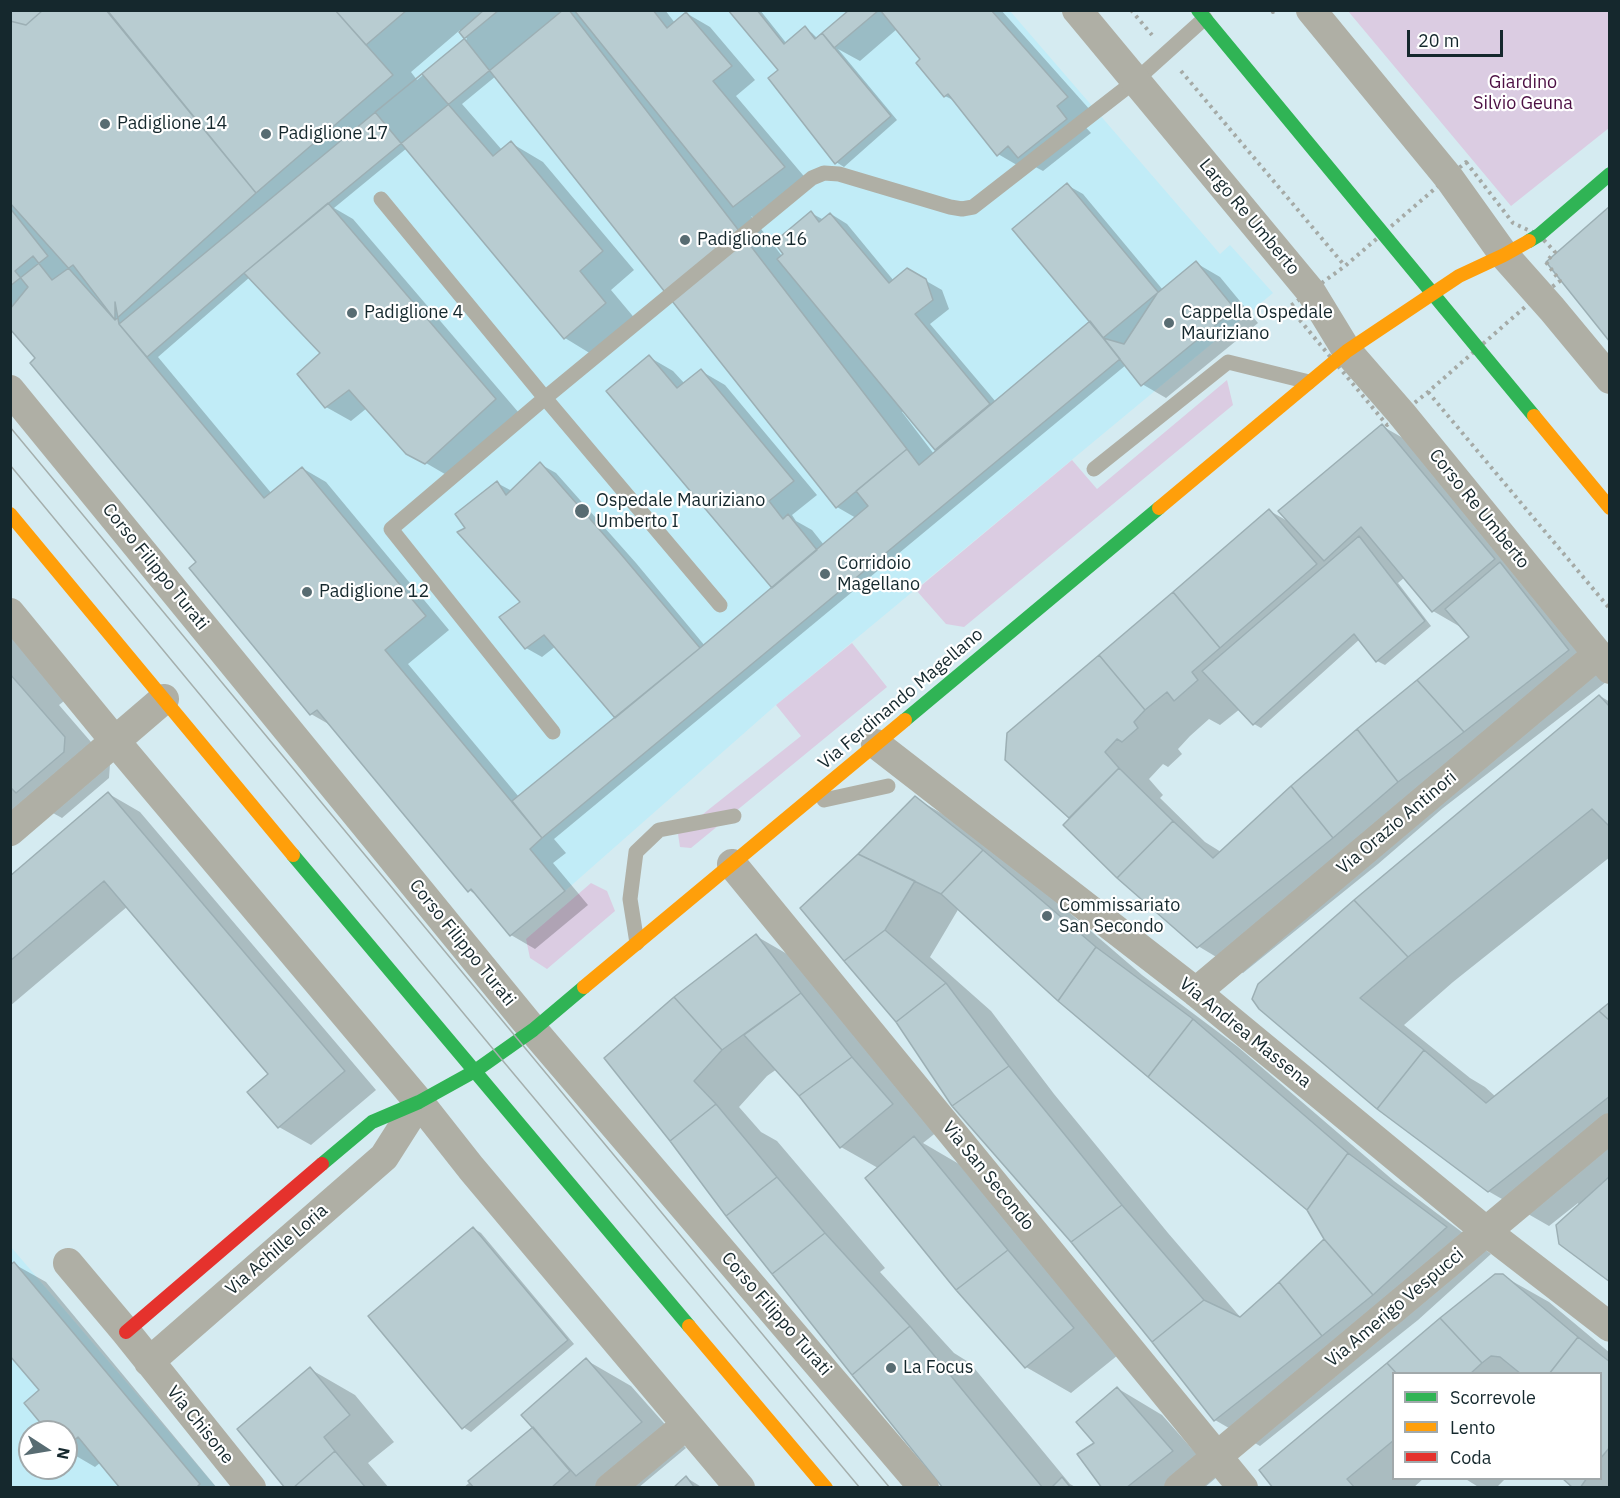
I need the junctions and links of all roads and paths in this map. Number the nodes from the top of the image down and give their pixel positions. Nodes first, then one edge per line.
1 (1077, 10) edge
2 (1131, 10) edge
3 (1311, 10) edge
4 (1201, 14) edge
5 (1166, 53) junction
6 (1135, 81) junction
7 (1610, 174) edge
8 (381, 199) dead end
9 (1504, 255) junction
10 (1345, 266) dead end
11 (1432, 295) junction
12 (1347, 351) junction
13 (1610, 379) edge
14 (1309, 382) junction
15 (10, 390) edge
16 (1428, 392) dead end
17 (545, 398) junction
18 (1094, 469) dead end
19 (1610, 508) edge
20 (10, 514) edge
21 (720, 605) dead end
22 (1610, 609) edge
23 (10, 613) edge
24 (1604, 662) edge
25 (164, 699) junction
26 (553, 732) dead end
27 (115, 741) junction
28 (876, 744) junction
29 (888, 786) dead end
30 (824, 800) dead end
31 (734, 816) dead end
32 (10, 831) edge
33 (732, 864) junction
34 (637, 943) junction
35 (1196, 992) junction
36 (533, 1030) junction
37 (475, 1071) junction
38 (419, 1102) junction
39 (1610, 1128) edge
40 (1487, 1232) junction
41 (68, 1263) dead end
42 (1610, 1327) edge
43 (126, 1332) junction
44 (149, 1362) junction
45 (686, 1425) junction
46 (1217, 1455) junction
47 (251, 1488) edge
48 (609, 1488) edge
49 (740, 1488) edge
50 (826, 1488) edge
51 (924, 1488) edge
52 (1179, 1488) edge
53 (1243, 1488) edge

1 - 6 street, Largo Re Umberto
2 - 5 path
3 - 9 street
4 - 5 lane
4 - 11 street
5 - 6 lane
5 - 10 path
6 - 12 street, Largo Re Umberto
6 - 17 lane
7 - 9 street
8 - 17 lane
9 - 11 street
9 - 13 street
11 - 12 street
11 - 19 street
12 - 14 street, Via Ferdinando Magellano
12 - 24 street, Corso Re Umberto
14 - 18 lane
14 - 28 street, Via Ferdinando Magellano
15 - 36 street, Corso Filippo Turati
16 - 22 path
17 - 21 lane
17 - 26 lane
20 - 25 street
23 - 27 street
24 - 35 street, Via Orazio Antinori
25 - 27 street
25 - 37 street
27 - 32 street
27 - 38 street
28 - 33 street, Via Ferdinando Magellano
28 - 35 street, Via Andrea Massena
29 - 30 lane
31 - 34 lane
33 - 34 street, Via Ferdinando Magellano
33 - 46 street, Via San Secondo
34 - 36 street, Via Ferdinando Magellano
35 - 40 street, Via Andrea Massena
36 - 37 street, Via Ferdinando Magellano
36 - 51 street, Corso Filippo Turati
37 - 38 street, Via Achille Loria
37 - 50 street
38 - 43 street, Via Achille Loria
38 - 44 street, Via Achille Loria
38 - 45 street
39 - 40 street, Via Amerigo Vespucci
40 - 42 street, Via Andrea Massena
40 - 46 street, Via Amerigo Vespucci
41 - 43 street
43 - 44 street
44 - 47 street, Via Chisone
45 - 48 street
45 - 49 street
46 - 52 street, Via Amerigo Vespucci
46 - 53 street, Via San Secondo

